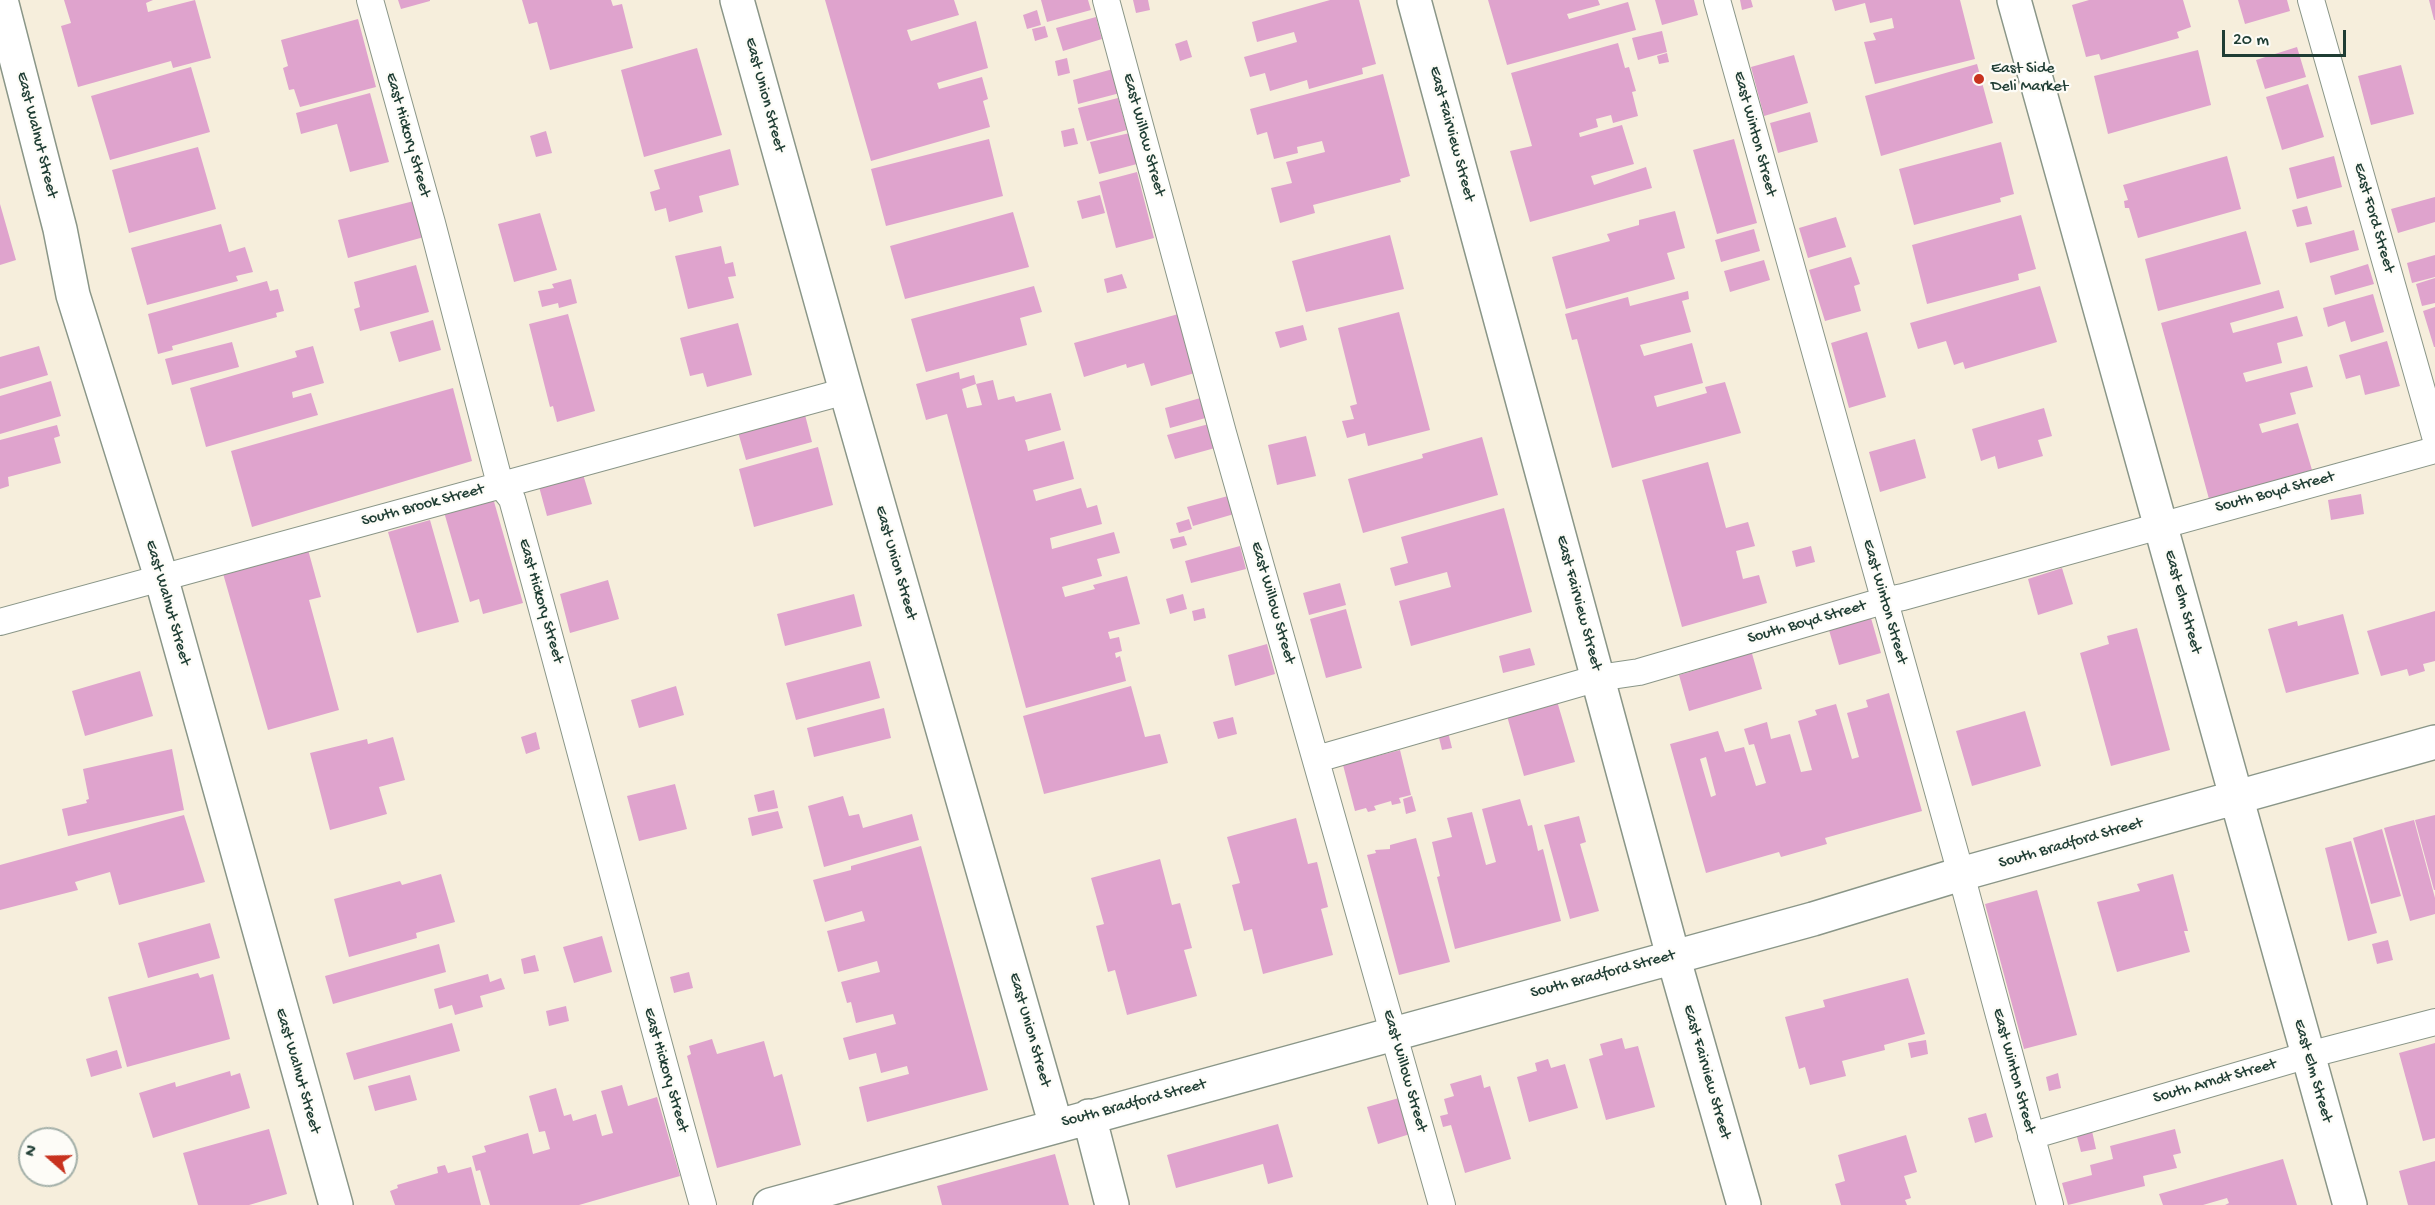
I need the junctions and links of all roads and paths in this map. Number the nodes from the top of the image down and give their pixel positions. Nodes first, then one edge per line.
1 (1, 0) edge
2 (370, 0) edge
3 (737, 0) edge
4 (1106, 0) edge
5 (1414, 0) edge
6 (1717, 0) edge
7 (2013, 0) edge
8 (2311, 0) edge
9 (846, 391) junction
10 (2435, 436) edge
11 (2435, 450) edge
12 (501, 484) junction
13 (2161, 524) junction
14 (161, 577) junction
15 (1883, 601) junction
16 (0, 622) edge
17 (1598, 678) junction
18 (2435, 742) edge
19 (1317, 759) junction
20 (2236, 797) junction
21 (1962, 874) junction
22 (1673, 956) junction
23 (2435, 1023) edge
24 (1394, 1032) junction
25 (2308, 1055) junction
26 (1089, 1116) junction
27 (1056, 1125) junction
28 (2031, 1136) junction
29 (336, 1205) edge
30 (703, 1205) edge
31 (770, 1205) edge
32 (1112, 1205) edge
33 (1442, 1205) edge
34 (1744, 1205) edge
35 (2050, 1205) edge
36 (2350, 1205) edge

1 - 14 street, East Walnut Street
2 - 12 lane, East Hickory Street
3 - 9 street, East Union Street
4 - 19 lane, East Willow Street
5 - 17 street, East Fairview Street
6 - 15 lane, East Winton Street
7 - 13 street, East Elm Street
8 - 10 lane, East Ford Street
9 - 12 lane, South Brook Street
9 - 27 street, East Union Street
11 - 13 lane, South Boyd Street
12 - 14 lane, South Brook Street
12 - 30 lane, East Hickory Street
13 - 15 lane, South Boyd Street
13 - 20 street, East Elm Street
14 - 16 lane, South Brook Street
14 - 29 street, East Walnut Street
15 - 17 lane, South Boyd Street
15 - 21 lane, East Winton Street
17 - 19 lane, South Boyd Street
17 - 22 street, East Fairview Street
18 - 20 street, South Bradford Street
19 - 24 lane, East Willow Street
20 - 21 street, South Bradford Street
20 - 25 street, East Elm Street
21 - 22 street, South Bradford Street
21 - 28 lane, East Winton Street
22 - 24 street, South Bradford Street
22 - 34 street, East Fairview Street
23 - 25 lane, South Arndt Street
24 - 26 street, South Bradford Street
24 - 33 lane, East Willow Street
25 - 28 lane, South Arndt Street
25 - 36 street, East Elm Street
26 - 27 street, South Bradford Street
26 - 32 street
27 - 31 street, South Bradford Street
28 - 35 lane, East Winton Street

